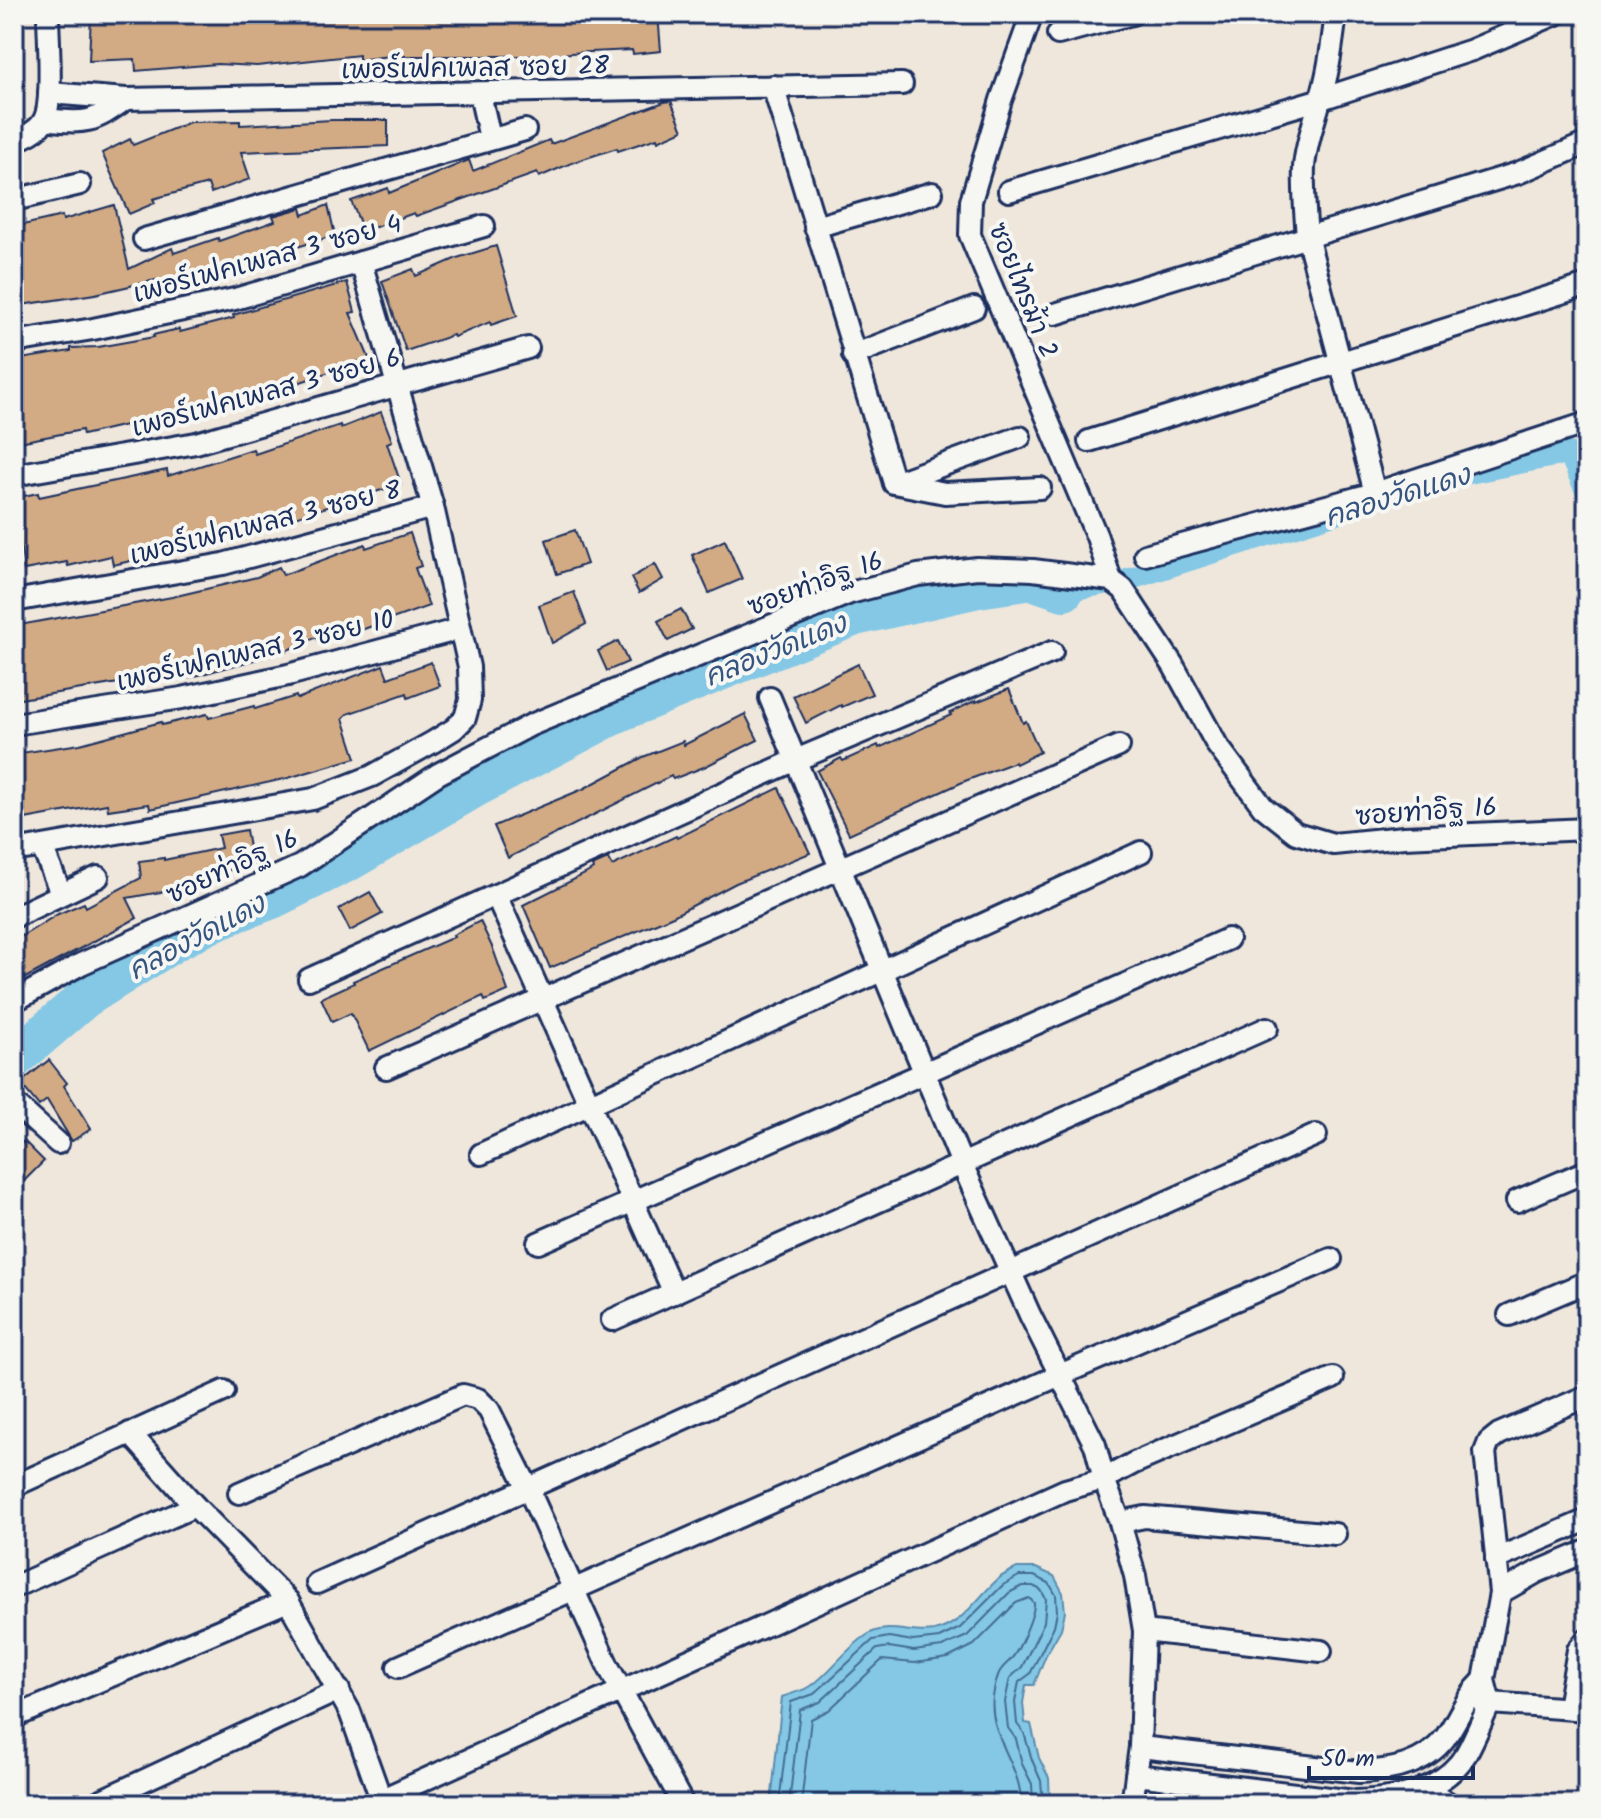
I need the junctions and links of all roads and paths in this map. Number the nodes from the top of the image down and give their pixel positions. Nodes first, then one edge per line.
1 (48, 14) edge
2 (1032, 14) edge
3 (1132, 14) edge
4 (1336, 14) edge
5 (1556, 14) edge
6 (1058, 34) dead end
7 (902, 84) dead end
8 (773, 86) junction
9 (49, 93) junction
10 (480, 94) junction
11 (126, 99) junction
12 (1321, 99) junction
13 (45, 119) junction
14 (525, 130) dead end
15 (490, 138) junction
16 (14, 141) edge
17 (1587, 143) edge
18 (80, 184) dead end
19 (1009, 191) dead end
20 (932, 193) dead end
21 (14, 200) edge
22 (484, 226) dead end
23 (815, 227) junction
24 (1307, 236) junction
25 (144, 239) dead end
26 (361, 262) junction
27 (1587, 285) edge
28 (974, 308) dead end
29 (1055, 314) dead end
30 (14, 342) edge
31 (528, 348) dead end
32 (853, 355) junction
33 (1341, 364) junction
34 (398, 385) junction
35 (1585, 429) edge
36 (1020, 437) dead end
37 (1089, 441) dead end
38 (14, 475) edge
39 (894, 483) junction
40 (1040, 488) dead end
41 (1375, 493) junction
42 (433, 507) junction
43 (1145, 555) dead end
44 (1111, 580) junction
45 (14, 601) edge
46 (460, 629) junction
47 (1052, 652) dead end
48 (770, 698) dead end
49 (14, 724) edge
50 (1119, 746) dead end
51 (796, 760) junction
52 (1587, 829) edge
53 (42, 847) junction
54 (14, 851) edge
55 (1141, 852) dead end
56 (840, 867) junction
57 (98, 877) dead end
58 (61, 893) junction
59 (496, 895) junction
60 (14, 917) edge
61 (1228, 939) dead end
62 (882, 970) junction
63 (309, 979) dead end
64 (542, 999) junction
65 (14, 1001) edge
66 (1267, 1028) dead end
67 (386, 1068) dead end
68 (925, 1073) junction
69 (14, 1103) edge
70 (590, 1104) junction
71 (1316, 1135) dead end
72 (58, 1143) dead end
73 (481, 1154) dead end
74 (962, 1164) junction
75 (1587, 1171) edge
76 (633, 1201) junction
77 (1517, 1201) dead end
78 (538, 1243) dead end
79 (1331, 1259) dead end
80 (1011, 1271) junction
81 (1587, 1282) edge
82 (674, 1293) junction
83 (1509, 1315) dead end
84 (612, 1320) dead end
85 (1060, 1375) junction
86 (1333, 1378) dead end
87 (224, 1391) dead end
88 (1587, 1396) edge
89 (130, 1433) junction
90 (1104, 1479) junction
91 (14, 1486) edge
92 (528, 1488) junction
93 (239, 1493) dead end
94 (195, 1506) junction
95 (1587, 1520) edge
96 (1120, 1522) junction
97 (1335, 1534) dead end
98 (1587, 1551) edge
99 (1496, 1559) junction
100 (317, 1583) dead end
101 (14, 1587) edge
102 (573, 1591) junction
103 (1500, 1593) junction
104 (288, 1601) junction
105 (1144, 1631) junction
106 (1587, 1639) edge
107 (1321, 1651) dead end
108 (398, 1667) dead end
109 (1484, 1680) junction
110 (622, 1689) junction
111 (339, 1690) junction
112 (1468, 1695) junction
113 (1490, 1703) junction
114 (1577, 1709) edge
115 (14, 1717) edge
116 (1140, 1747) junction
117 (1136, 1775) junction
118 (1424, 1788) junction
119 (376, 1802) edge
120 (679, 1803) edge
121 (93, 1804) edge
122 (1132, 1804) edge
123 (1450, 1804) edge

1 - 9 street
2 - 44 street, ซอยไทรม้า 2
3 - 6 street
4 - 12 street
5 - 12 street
7 - 8 street, เพอร์เฟคเพลส ซอย 28
8 - 10 street, เพอร์เฟคเพลส ซอย 28
8 - 23 street
9 - 11 street, เพอร์เฟคเพลส ซอย 28
9 - 13 street
10 - 11 street, เพอร์เฟคเพลส ซอย 28
10 - 15 street
11 - 13 street
12 - 19 street
12 - 24 street
13 - 16 street
14 - 15 street
15 - 25 street
17 - 24 street
18 - 21 street
20 - 23 street
22 - 26 street, เพอร์เฟคเพลส 3 ซอย 4
23 - 32 street
24 - 29 street
24 - 33 street
26 - 30 street, เพอร์เฟคเพลส 3 ซอย 4
26 - 34 street
27 - 33 street
28 - 32 street
31 - 34 street, เพอร์เฟคเพลส 3 ซอย 6
32 - 39 street
33 - 37 street
33 - 41 street
34 - 38 street, เพอร์เฟคเพลส 3 ซอย 6
34 - 42 street
35 - 41 street
36 - 39 street
39 - 40 street
41 - 43 street
42 - 45 street, เพอร์เฟคเพลส 3 ซอย 8
42 - 46 street
44 - 52 street, ซอยท่าอิฐ 16
44 - 65 street, ซอยท่าอิฐ 16
46 - 49 street, เพอร์เฟคเพลส 3 ซอย 10
46 - 53 street
47 - 51 street
48 - 51 street
50 - 56 street
51 - 56 street
51 - 59 street
53 - 54 street
53 - 58 street
55 - 62 street
56 - 62 street
56 - 64 street
57 - 58 street
58 - 60 street
59 - 63 street
59 - 64 street
61 - 68 street
62 - 68 street
62 - 70 street
64 - 67 street
64 - 70 street
66 - 74 street
68 - 74 street
68 - 76 street
69 - 72 street
70 - 73 street
70 - 76 street
71 - 80 street
74 - 80 street
74 - 82 street
75 - 77 street
76 - 78 street
76 - 82 street
79 - 85 street
80 - 85 street
80 - 92 street
81 - 83 street
82 - 84 street
85 - 90 street
85 - 102 street
86 - 90 street
87 - 89 street
88 - 99 street
89 - 91 street
89 - 94 street
90 - 96 street
90 - 110 street
92 - 93 street
92 - 100 street
92 - 102 street
94 - 101 street
94 - 104 street
95 - 99 street
96 - 97 street
96 - 105 street
98 - 103 street
99 - 103 street
102 - 108 street
102 - 110 street
103 - 109 street
104 - 111 street
104 - 115 street
105 - 107 street
105 - 116 street
106 - 114 street
109 - 112 street
109 - 113 street
110 - 119 street
110 - 120 street
111 - 119 street
111 - 121 street
112 - 113 street
112 - 116 street
113 - 114 street
113 - 118 street
116 - 117 street
117 - 118 street
117 - 122 street
118 - 123 street

